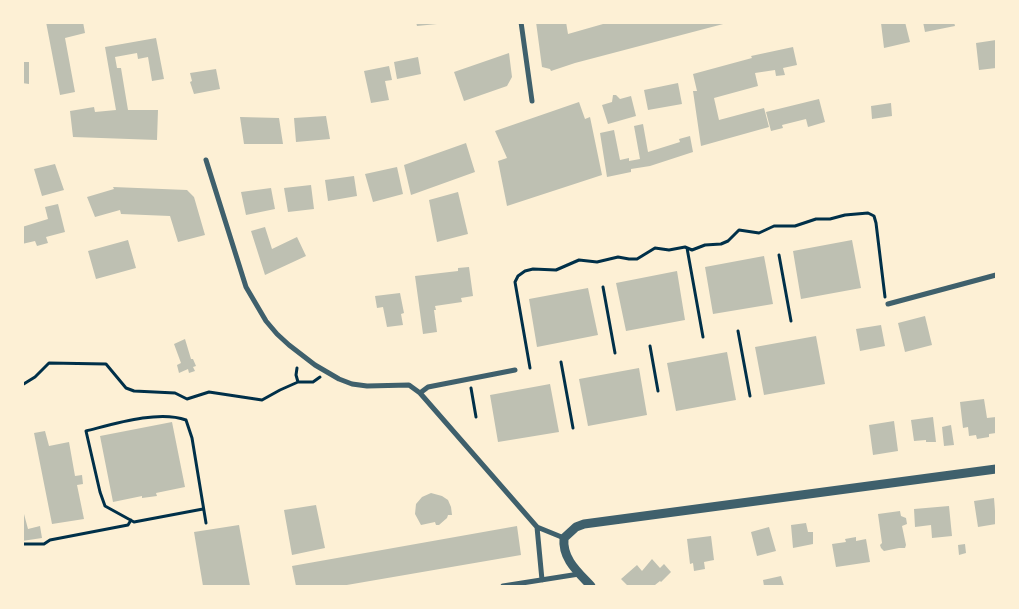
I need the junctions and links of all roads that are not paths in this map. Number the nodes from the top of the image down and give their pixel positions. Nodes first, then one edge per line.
1 (521, 23) edge
2 (532, 101) dead end
3 (206, 160) dead end
4 (996, 275) edge
5 (887, 304) road end
6 (515, 370) dead end
7 (420, 393) junction
8 (996, 469) edge
9 (537, 527) junction
10 (564, 538) junction
11 (580, 574) junction
12 (542, 580) junction
13 (503, 586) edge
14 (591, 586) edge

1 - 2 street
3 - 7 street
4 - 5 street
6 - 7 street
7 - 9 street
8 - 10 street
9 - 10 street
9 - 12 street
10 - 11 street
11 - 12 street
11 - 14 street
12 - 13 street

